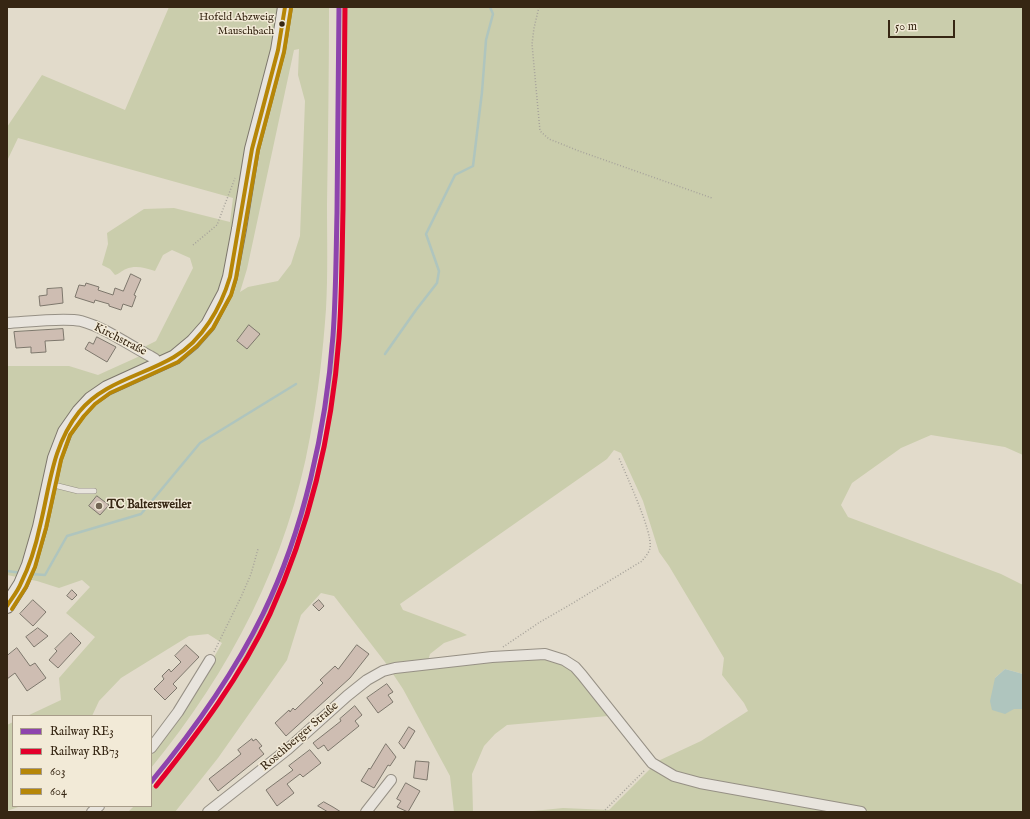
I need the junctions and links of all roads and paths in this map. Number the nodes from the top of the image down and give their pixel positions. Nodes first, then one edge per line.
1 (285, 7) edge
2 (539, 7) edge
3 (249, 166) junction
4 (712, 198) dead end
5 (193, 245) dead end
6 (7, 323) edge
7 (159, 364) junction
8 (619, 458) dead end
9 (49, 484) junction
10 (94, 492) dead end
11 (258, 549) dead end
12 (7, 606) edge
13 (492, 657) junction
14 (210, 660) joint
15 (152, 747) edge
16 (652, 763) junction
17 (391, 780) dead end
18 (208, 812) edge
19 (366, 812) edge
20 (604, 812) edge
21 (861, 812) edge

1 - 3 main road
2 - 4 path
3 - 5 path
3 - 7 main road
6 - 7 street, Kirchstraße
7 - 9 main road
8 - 13 path
9 - 10 lane
9 - 12 main road
11 - 14 path
13 - 16 street, Roschberger Straße
13 - 18 street, Roschberger Straße
14 - 15 street
16 - 20 path
16 - 21 street
17 - 19 street

